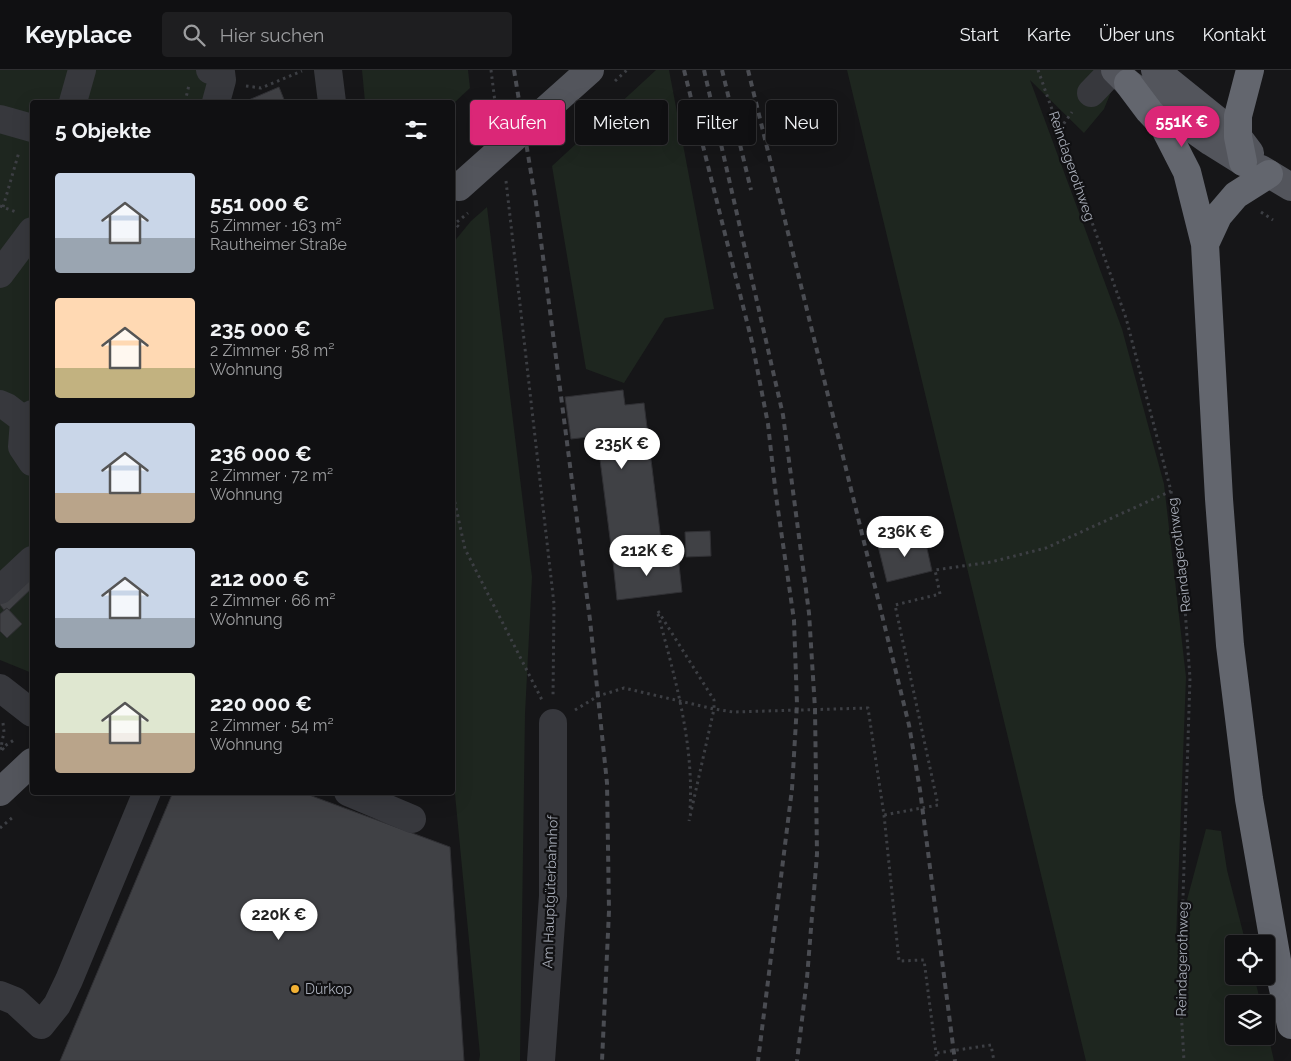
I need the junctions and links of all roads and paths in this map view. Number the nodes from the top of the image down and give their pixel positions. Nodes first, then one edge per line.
1 (82, 70) edge
2 (305, 70) edge
3 (328, 70) edge
4 (491, 70) edge
5 (590, 70) edge
6 (1038, 70) edge
7 (1155, 70) edge
8 (1250, 70) edge
9 (1119, 74) edge
10 (218, 79) edge
11 (1091, 93) dead end
12 (74, 100) edge
13 (332, 100) edge
14 (495, 100) edge
15 (0, 119) edge
16 (30, 127) edge
17 (1265, 169) edge
18 (505, 175) dead end
19 (460, 198) edge
20 (3, 207) dead end
21 (455, 216) edge
22 (455, 224) edge
23 (460, 228) dead end
24 (30, 234) edge
25 (1205, 244) junction
26 (0, 274) edge
27 (0, 404) edge
28 (28, 417) edge
29 (30, 459) edge
30 (1171, 491) junction
31 (455, 503) edge
32 (30, 562) edge
33 (0, 590) edge
34 (0, 688) edge
35 (681, 701) junction
36 (714, 709) junction
37 (30, 711) edge
38 (2, 719) dead end
39 (553, 723) junction
40 (16, 739) dead end
41 (1, 748) edge
42 (30, 764) edge
43 (0, 792) edge
44 (146, 795) edge
45 (355, 795) edge
46 (884, 815) junction
47 (412, 819) dead end
48 (0, 995) edge
49 (0, 1015) edge
50 (41, 1025) junction
51 (1291, 1025) edge
52 (936, 1053) junction
53 (541, 1061) edge
54 (938, 1061) edge
55 (994, 1061) edge
56 (1184, 1061) edge

1 - 12 street
2 - 10 path
3 - 13 street
4 - 14 path
5 - 19 main road, bridge
6 - 30 path, Reindagerothweg
7 - 17 main road
8 - 17 highway
9 - 11 street
9 - 17 main road
9 - 25 highway
15 - 16 street
16 - 20 path
17 - 25 highway
18 - 39 path
19 - 21 path
22 - 23 path
24 - 26 street
25 - 51 highway
27 - 28 street
28 - 29 street
30 - 46 path
30 - 56 path, Reindagerothweg
31 - 39 path
32 - 33 street
34 - 37 street
35 - 36 path
35 - 36 path
35 - 36 path
35 - 39 path
36 - 46 path
38 - 41 path
39 - 53 street, Am Hauptgüterbahnhof
40 - 41 path
42 - 43 main road
44 - 50 street
45 - 47 street
46 - 52 path
48 - 50 street
49 - 50 street
52 - 54 path
52 - 55 path

